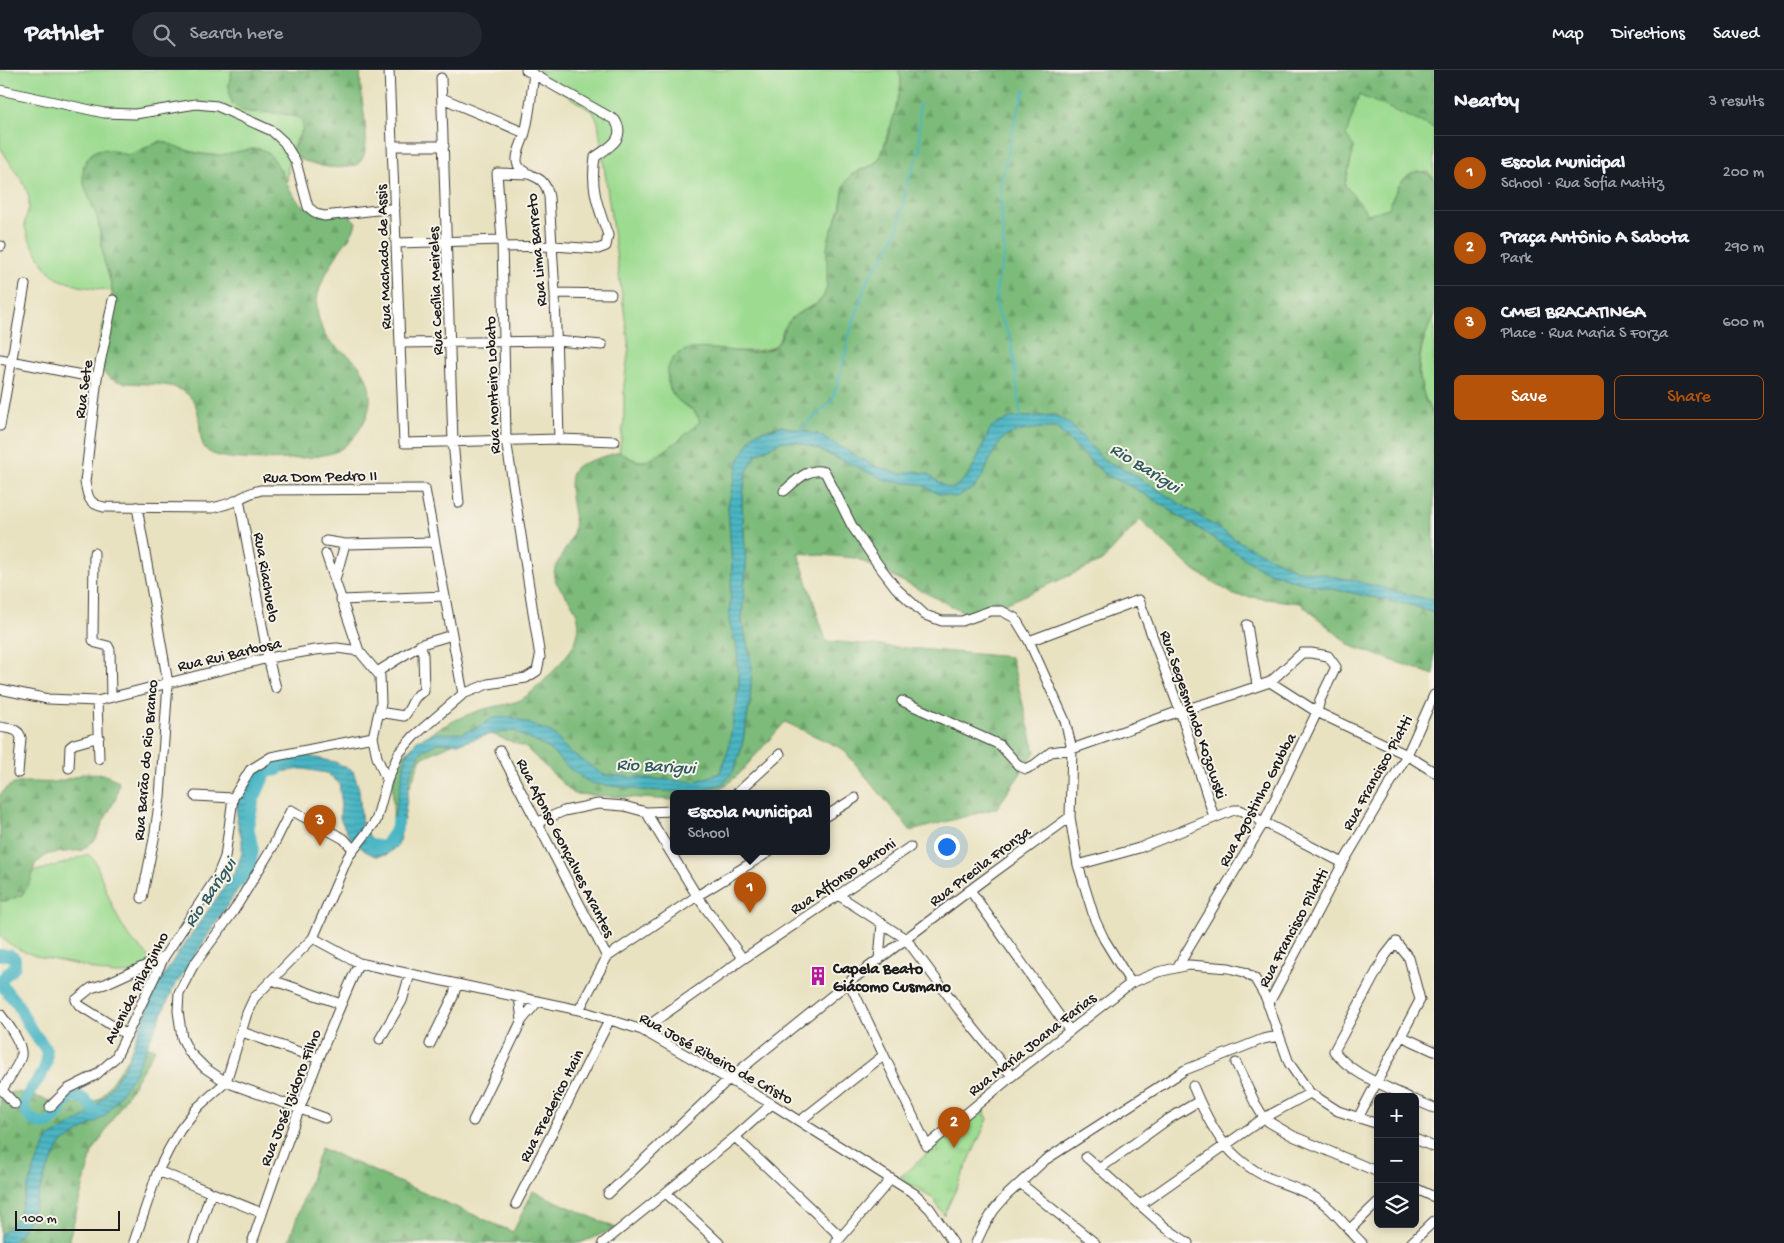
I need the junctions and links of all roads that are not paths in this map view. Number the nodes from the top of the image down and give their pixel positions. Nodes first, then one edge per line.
1 (389, 70) edge
2 (530, 72) edge
3 (441, 78) dead end
4 (0, 90) edge
5 (442, 98) junction
6 (525, 133) junction
7 (393, 146) junction
8 (444, 146) junction
9 (530, 174) junction
10 (395, 208) junction
11 (448, 241) junction
12 (396, 243) junction
13 (502, 244) junction
14 (553, 246) junction
15 (25, 285) dead end
16 (555, 293) junction
17 (611, 294) dead end
18 (113, 300) dead end
19 (556, 340) junction
20 (503, 341) junction
21 (450, 342) junction
22 (400, 343) junction
23 (602, 344) dead end
24 (0, 359) edge
25 (12, 361) junction
26 (97, 378) junction
27 (0, 426) edge
28 (506, 439) junction
29 (559, 439) junction
30 (616, 441) dead end
31 (453, 442) junction
32 (85, 482) joint
33 (784, 491) dead end
34 (239, 499) junction
35 (459, 503) dead end
36 (137, 507) junction
37 (326, 541) dead end
38 (435, 542) junction
39 (345, 544) junction
40 (94, 553) dead end
41 (326, 554) dead end
42 (335, 580) junction
43 (445, 596) junction
44 (341, 600) junction
45 (1247, 625) dead end
46 (452, 635) junction
47 (1029, 641) junction
48 (420, 645) junction
49 (359, 651) junction
50 (268, 658) junction
51 (377, 672) junction
52 (1270, 682) junction
53 (168, 683) junction
54 (1257, 685) junction
55 (276, 688) dead end
56 (0, 689) edge
57 (463, 694) junction
58 (1434, 695) edge
59 (111, 697) junction
60 (97, 701) junction
61 (902, 701) dead end
62 (1180, 711) junction
63 (379, 712) junction
64 (1317, 712) junction
65 (0, 727) edge
66 (99, 737) junction
67 (373, 737) junction
68 (1072, 749) junction
69 (500, 751) dead end
70 (780, 754) dead end
71 (1407, 755) junction
72 (99, 759) dead end
73 (69, 768) dead end
74 (1434, 772) edge
75 (18, 773) dead end
76 (387, 781) junction
77 (740, 790) edge
78 (195, 796) dead end
79 (233, 798) junction
80 (855, 798) dead end
81 (670, 811) edge
82 (646, 812) junction
83 (830, 814) edge
84 (1070, 817) junction
85 (1214, 817) junction
86 (1264, 822) junction
87 (536, 823) junction
88 (354, 847) junction
89 (910, 847) dead end
90 (670, 852) edge
91 (672, 855) edge
92 (764, 855) edge
93 (1343, 862) junction
94 (1078, 865) junction
95 (970, 890) junction
96 (838, 895) junction
97 (697, 896) junction
98 (142, 898) dead end
99 (882, 923) junction
100 (313, 938) junction
101 (906, 939) junction
102 (164, 957) junction
103 (607, 957) junction
104 (743, 959) junction
105 (879, 960) junction
106 (359, 963) junction
107 (1178, 966) junction
108 (410, 974) junction
109 (272, 980) junction
110 (849, 982) junction
111 (1131, 983) junction
112 (457, 984) junction
113 (519, 997) junction
114 (538, 1001) junction
115 (341, 1004) junction
116 (1268, 1005) junction
117 (579, 1010) junction
118 (0, 1014) edge
119 (610, 1019) junction
120 (522, 1020) junction
121 (642, 1030) junction
122 (1070, 1031) junction
123 (242, 1032) junction
124 (127, 1035) junction
125 (1279, 1036) junction
126 (1401, 1036) junction
127 (380, 1039) dead end
128 (430, 1044) dead end
129 (1434, 1052) edge
130 (884, 1054) junction
131 (319, 1059) junction
132 (1236, 1063) dead end
133 (1012, 1076) junction
134 (730, 1078) junction
135 (226, 1082) junction
136 (1376, 1082) junction
137 (1193, 1086) dead end
138 (1, 1089) edge
139 (1310, 1093) junction
140 (1399, 1093) edge
141 (1199, 1101) junction
142 (1419, 1102) edge
143 (15, 1104) dead end
144 (772, 1104) junction
145 (50, 1107) dead end
146 (1434, 1108) edge
147 (300, 1109) junction
148 (325, 1118) dead end
149 (1264, 1118) junction
150 (1358, 1118) junction
151 (800, 1121) junction
152 (473, 1122) dead end
153 (1374, 1123) edge
154 (735, 1137) junction
155 (1419, 1141) edge
156 (1225, 1145) junction
157 (1434, 1147) edge
158 (1086, 1157) dead end
159 (1099, 1169) junction
160 (1374, 1170) edge
161 (158, 1172) junction
162 (891, 1179) junction
163 (1020, 1183) junction
164 (1419, 1190) edge
165 (211, 1193) junction
166 (666, 1193) junction
167 (608, 1194) dead end
168 (1434, 1197) edge
169 (516, 1204) dead end
170 (1140, 1205) junction
171 (1374, 1206) edge
172 (262, 1213) junction
173 (1434, 1221) edge
174 (1349, 1230) junction
175 (839, 1240) edge
176 (134, 1242) edge
177 (194, 1243) edge
178 (252, 1243) edge
179 (604, 1243) edge
180 (719, 1243) edge
181 (953, 1243) edge
182 (976, 1243) edge
183 (1095, 1243) edge
184 (1188, 1243) edge
185 (1362, 1243) edge
186 (1411, 1243) edge

1 - 7 street, Rua Machado de Assis
2 - 6 street, Rua Lima Barreto
2 - 14 street
3 - 5 street, Rua Cecília Meireles
4 - 10 street
5 - 6 street
5 - 8 street, Rua Cecília Meireles
6 - 9 street, Rua Lima Barreto
7 - 8 street
7 - 10 street, Rua Machado de Assis
8 - 11 street, Rua Cecília Meireles
9 - 13 street, Rua Monteiro Lobato
9 - 14 street, Rua Lima Barreto
10 - 12 street, Rua Machado de Assis
11 - 12 street
11 - 13 street
11 - 21 street, Rua Cecília Meireles
12 - 22 street, Rua Machado de Assis
13 - 14 street
13 - 20 street, Rua Monteiro Lobato
14 - 16 street, Rua Lima Barreto
15 - 25 street
16 - 17 street
16 - 19 street, Rua Lima Barreto
18 - 26 street, Rua Sete
19 - 20 street
19 - 23 street
19 - 29 street, Rua Lima Barreto
20 - 21 street
20 - 28 street, Rua Monteiro Lobato
21 - 22 street
21 - 31 street, Rua Cecília Meireles
22 - 31 street, Rua Machado de Assis
24 - 25 street
25 - 26 street
25 - 27 street
26 - 32 street, Rua Sete
28 - 29 street
28 - 31 street
28 - 57 street, Rua Monteiro Lobato
29 - 30 street
31 - 35 street, Rua Cecília Meireles
32 - 36 street, Rua Dom Pedro II
33 - 47 street
34 - 36 street, Rua Dom Pedro II
34 - 38 street, Rua Dom Pedro II
34 - 50 street, Rua Riachuelo
36 - 53 street, Rua Barão do Rio Branco
37 - 39 street
38 - 39 street
38 - 43 street
39 - 42 street
40 - 59 street
41 - 42 street
42 - 44 street
43 - 44 street
43 - 46 street
44 - 49 street
45 - 54 street
46 - 48 street
46 - 57 street
47 - 62 street, Rua Segesmundo Kozowski
47 - 68 street
48 - 51 street
48 - 63 street
49 - 50 street, Rua Rui Barbosa
49 - 51 street
50 - 53 street, Rua Rui Barbosa
50 - 55 street, Rua Riachuelo
51 - 63 street
52 - 54 street
52 - 64 street
52 - 64 street, Rua Agostinho Grubba
53 - 59 street, Rua Rui Barbosa
53 - 98 street, Rua Barão do Rio Branco
54 - 62 street
56 - 60 street, Rua Rui Barbosa
57 - 76 street
58 - 71 street, Rua Francisco Piatti
59 - 60 street, Rua Rui Barbosa
60 - 66 street
61 - 68 street
62 - 68 street
62 - 85 street, Rua Segesmundo Kozowski
63 - 67 street
64 - 71 street
64 - 86 street, Rua Agostinho Grubba
65 - 75 street
66 - 72 street
66 - 73 street
67 - 76 street
67 - 79 street, Avenida Pilarzinho
68 - 84 street
69 - 87 street, Rua Afonso Gonçalves Arantes
70 - 77 street
71 - 74 street
71 - 93 street, Rua Francisco Piatti
76 - 88 street
78 - 79 street
79 - 102 street, Avenida Pilarzinho
80 - 83 street
81 - 82 street
82 - 87 street
82 - 90 street
84 - 94 street
84 - 95 street, Rua Precila Fronza
85 - 86 street, Rua Segesmundo Kozowski
85 - 94 street
86 - 93 street, Rua Segesmundo Kozowski
86 - 107 street, Rua Agostinho Grubba
87 - 103 street, Rua Afonso Gonçalves Arantes
88 - 100 street
88 - 135 street
89 - 96 street, Rua Affonso Baroni
91 - 97 street
92 - 97 street
93 - 116 street, Rua Francisco Pilatti
94 - 111 street
95 - 101 street, Rua Precila Fronza
95 - 122 street
96 - 99 street
96 - 104 street, Rua Affonso Baroni
97 - 103 street
97 - 104 street
99 - 101 street
99 - 105 street
100 - 106 street, Rua José Ribeiro de Cristo
100 - 109 street
101 - 105 street, Rua Precila Fronza
101 - 133 street
102 - 124 street, Avenida Pilarzinho
102 - 124 street
103 - 117 street
104 - 121 street, Rua Affonso Baroni
105 - 110 street, Rua Precila Fronza
106 - 108 street, Rua José Ribeiro de Cristo
106 - 115 street, Rua José Izidoro Filho
107 - 111 street, Rua Maria Joana Farias
107 - 116 street, Rua Maria Joana Farias
108 - 112 street, Rua José Ribeiro de Cristo
108 - 127 street
109 - 115 street
109 - 123 street
110 - 130 street
110 - 134 street, Rua Precila Fronza
111 - 122 street, Rua Maria Joana Farias
112 - 113 street, Rua José Ribeiro de Cristo
112 - 128 street
113 - 114 street, Rua José Ribeiro de Cristo
113 - 120 street
114 - 117 street, Rua José Ribeiro de Cristo
114 - 120 street
115 - 131 street, Rua José Izidoro Filho
116 - 125 street, Rua Maria Joana Farias
117 - 119 street, Rua José Ribeiro de Cristo
118 - 138 street
119 - 121 street, Rua José Ribeiro de Cristo
119 - 169 street, Rua Frederico Hain
120 - 152 street
121 - 134 street, Rua José Ribeiro de Cristo
122 - 133 street, Rua Maria Joana Farias
123 - 131 street
123 - 135 street
124 - 145 street, Avenida Pilarzinho
125 - 139 street, Rua Maria Joana Farias
125 - 163 street
126 - 129 street
126 - 136 street
126 - 136 street
130 - 133 street, Rua Maria Joana Farias
130 - 151 street
131 - 147 street, Rua José Izidoro Filho
132 - 149 street
134 - 144 street, Rua José Ribeiro de Cristo
134 - 167 street, Rua Precila Fronza
135 - 147 street
135 - 161 street
136 - 140 street
136 - 150 street
137 - 141 street
138 - 143 street
139 - 149 street
139 - 150 street
141 - 156 street
141 - 159 street
142 - 146 street
144 - 151 street, Rua José Ribeiro de Cristo
144 - 154 street
147 - 148 street
147 - 172 street, Rua José Izidoro Filho
149 - 156 street
149 - 160 street
150 - 153 street
151 - 162 street, Rua José Ribeiro de Cristo
154 - 166 street
154 - 175 street
155 - 157 street
156 - 170 street
156 - 174 street
158 - 159 street
159 - 170 street
161 - 165 street
161 - 176 street
162 - 175 street
162 - 181 street, Rua José Ribeiro de Cristo
163 - 182 street
163 - 183 street
164 - 168 street
165 - 172 street
165 - 177 street
166 - 179 street
166 - 180 street
170 - 184 street
171 - 174 street
172 - 178 street, Rua José Izidoro Filho
173 - 186 street
174 - 185 street

